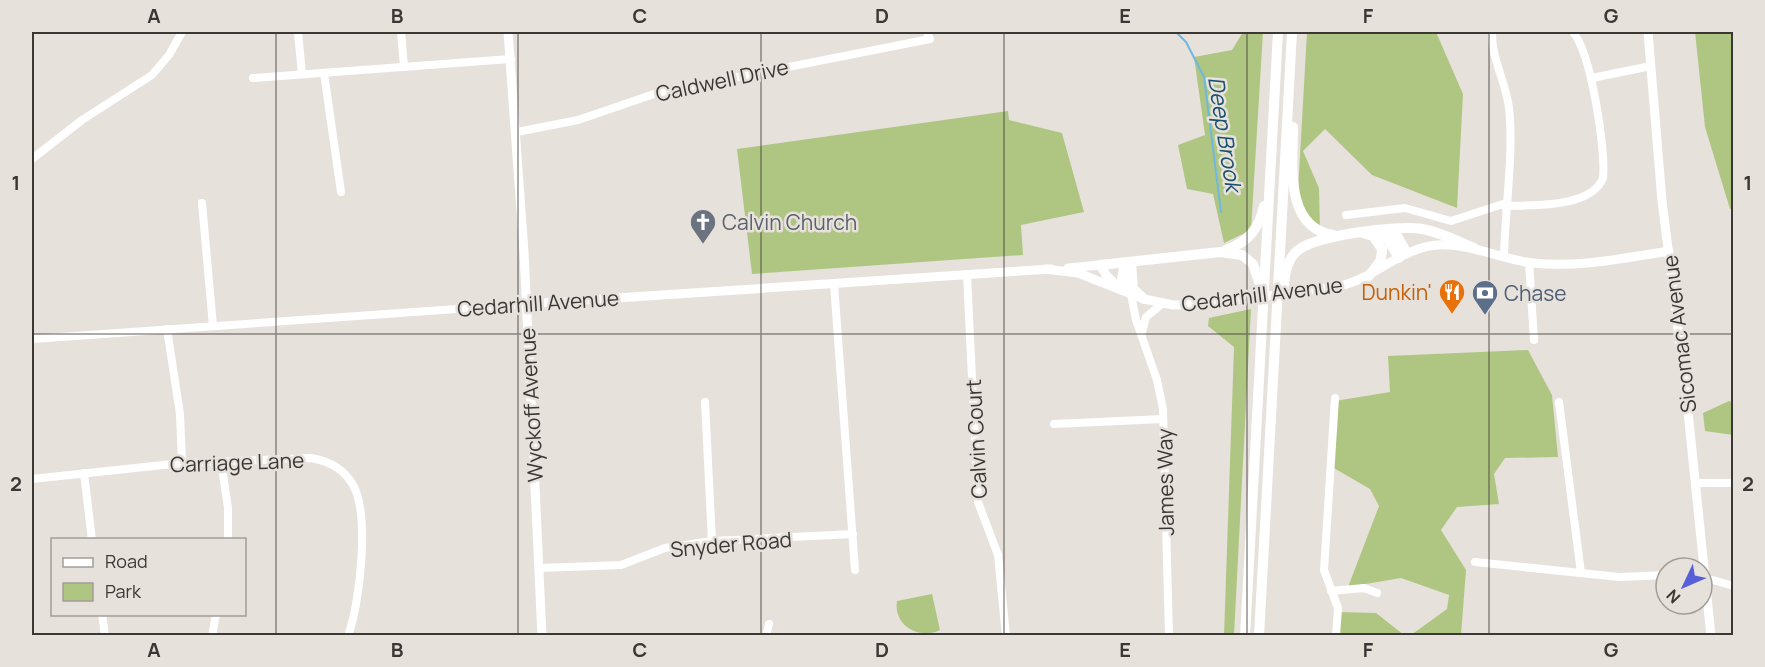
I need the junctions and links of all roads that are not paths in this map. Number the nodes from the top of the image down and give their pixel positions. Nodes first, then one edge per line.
1 (182, 32) edge
2 (298, 32) edge
3 (401, 32) edge
4 (508, 32) edge
5 (1278, 32) edge
6 (1292, 32) edge
7 (1492, 32) edge
8 (1573, 32) edge
9 (1648, 32) edge
10 (928, 35) edge
11 (1291, 54) junction
12 (511, 59) junction
13 (1652, 66) junction
14 (404, 67) junction
15 (324, 73) junction
16 (302, 74) junction
17 (253, 78) dead end
18 (1592, 78) junction
19 (1273, 130) junction
20 (517, 132) junction
21 (32, 159) edge
22 (341, 192) dead end
23 (202, 203) dead end
24 (1505, 204) junction
25 (1346, 215) dead end
26 (1380, 230) junction
27 (1363, 233) junction
28 (1342, 236) junction
29 (1474, 248) junction
30 (1669, 251) junction
31 (1220, 252) junction
32 (1403, 256) junction
33 (1504, 256) junction
34 (1131, 262) junction
35 (1529, 262) junction
36 (1100, 265) junction
37 (1045, 270) junction
38 (967, 275) junction
39 (1369, 276) junction
40 (834, 284) junction
41 (1131, 294) junction
42 (1144, 299) junction
43 (526, 304) junction
44 (1162, 304) junction
45 (213, 326) junction
46 (167, 329) junction
47 (1142, 332) junction
48 (32, 339) edge
49 (1534, 339) dead end
50 (1261, 349) junction
51 (1335, 398) dead end
52 (705, 402) dead end
53 (1559, 402) dead end
54 (1272, 404) junction
55 (1163, 419) junction
56 (1054, 424) dead end
57 (222, 461) junction
58 (182, 463) junction
59 (84, 473) junction
60 (32, 479) edge
61 (1695, 483) junction
62 (1734, 483) edge
63 (854, 534) junction
64 (92, 538) edge
65 (228, 538) edge
66 (712, 541) junction
67 (1702, 556) edge
68 (1475, 562) dead end
69 (540, 568) junction
70 (855, 570) dead end
71 (1581, 573) junction
72 (1654, 576) edge
73 (1714, 578) edge
74 (1734, 586) edge
75 (1331, 591) junction
76 (1377, 593) dead end
77 (102, 616) edge
78 (216, 616) edge
79 (1709, 616) edge
80 (769, 624) dead end
81 (105, 636) edge
82 (212, 636) edge
83 (348, 636) edge
84 (542, 636) edge
85 (766, 636) edge
86 (1006, 636) edge
87 (1168, 636) edge
88 (1245, 636) edge
89 (1259, 636) edge
90 (1336, 636) edge
91 (1711, 636) edge

1 - 21 street
2 - 16 street
3 - 14 street
4 - 12 main road, Wyckoff Avenue
5 - 19 highway
6 - 11 highway
7 - 24 street
8 - 18 street
9 - 13 main road, Sicomac Avenue
10 - 20 street, Caldwell Drive
11 - 28 highway
11 - 54 highway
12 - 14 street
12 - 20 main road, Wyckoff Avenue
13 - 18 street
13 - 30 main road, Sicomac Avenue
14 - 15 street
15 - 16 street
15 - 22 street
16 - 17 street
18 - 24 street
19 - 31 highway
19 - 50 highway
20 - 43 main road, Wyckoff Avenue
23 - 45 street
24 - 25 street
24 - 33 street
26 - 27 highway
26 - 29 highway
26 - 32 highway
27 - 28 highway
27 - 32 highway
27 - 39 highway
28 - 54 highway
29 - 32 main road, Cedarhill Avenue
29 - 33 main road, Cedarhill Avenue
30 - 35 main road, Cedarhill Avenue
30 - 61 main road, Sicomac Avenue
31 - 34 highway
31 - 50 highway
32 - 39 main road, Cedarhill Avenue
33 - 35 main road, Cedarhill Avenue
34 - 36 highway
34 - 41 highway
34 - 42 highway
35 - 49 street
36 - 37 main road, Cedarhill Avenue
36 - 41 main road, Cedarhill Avenue
37 - 38 main road, Cedarhill Avenue
37 - 41 main road, Cedarhill Avenue
38 - 40 main road, Cedarhill Avenue
38 - 86 street, Calvin Court
39 - 44 main road, Cedarhill Avenue
40 - 43 main road, Cedarhill Avenue
40 - 63 street
41 - 42 main road, Cedarhill Avenue
41 - 47 street, James Way
42 - 44 main road, Cedarhill Avenue
43 - 45 street, Cedarhill Avenue
43 - 69 main road, Wyckoff Avenue
44 - 47 street
45 - 46 street, Cedarhill Avenue
46 - 48 street, Cedarhill Avenue
46 - 58 street
47 - 55 street, James Way
50 - 88 highway
51 - 75 street
52 - 66 street
53 - 71 street
54 - 89 highway
55 - 56 street
55 - 87 street, James Way
57 - 58 street, Carriage Lane
57 - 65 street
57 - 83 street, Carriage Lane
58 - 59 street, Carriage Lane
59 - 60 street, Carriage Lane
59 - 64 street
61 - 62 street
61 - 67 main road, Sicomac Avenue
63 - 66 street, Snyder Road
63 - 70 street
66 - 69 street, Snyder Road
68 - 71 street
69 - 84 main road, Wyckoff Avenue
71 - 72 street
73 - 74 street
75 - 76 street
75 - 90 street
77 - 81 street
78 - 82 street
79 - 91 main road, Sicomac Avenue
80 - 85 street

